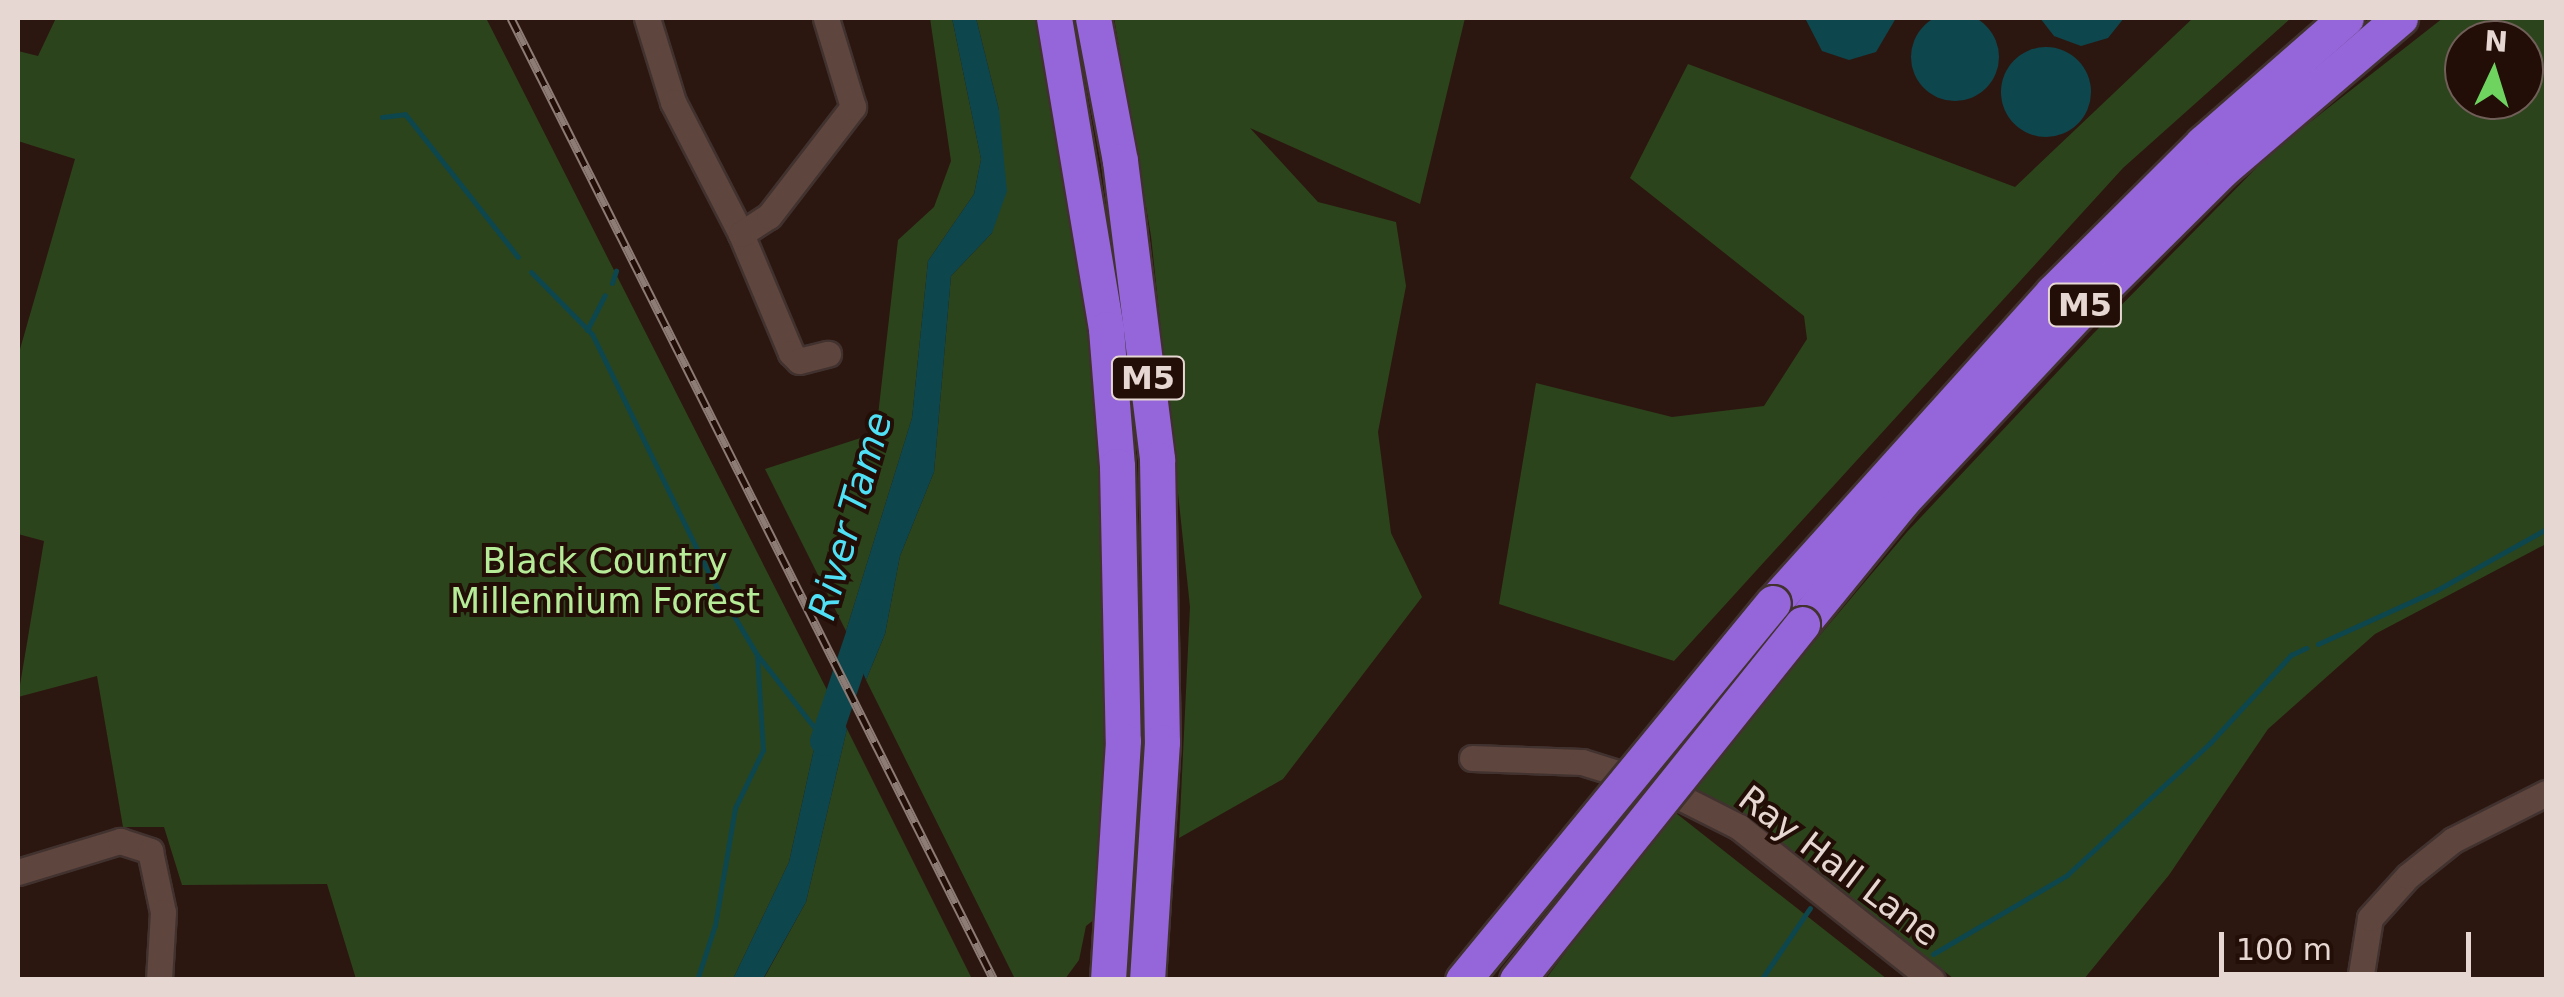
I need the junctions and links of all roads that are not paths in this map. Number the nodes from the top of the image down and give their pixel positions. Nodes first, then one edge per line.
1 (648, 18) edge
2 (826, 18) edge
3 (1054, 18) edge
4 (1093, 18) edge
5 (2346, 18) edge
6 (2400, 18) edge
7 (741, 234) junction
8 (828, 354) dead end
9 (1788, 613) junction
10 (1472, 758) dead end
11 (2546, 792) edge
12 (18, 872) edge
13 (159, 980) edge
14 (1108, 980) edge
15 (1147, 980) edge
16 (1463, 980) edge
17 (1517, 980) edge
18 (1932, 980) edge
19 (2360, 980) edge

1 - 7 street
2 - 7 street
3 - 14 highway, M5
4 - 15 highway, M5
5 - 9 highway, M5
6 - 9 highway, M5
7 - 8 street
9 - 16 highway, M5, bridge
9 - 17 highway, M5, bridge
10 - 18 street, Ray Hall Lane
11 - 19 street
12 - 13 street

